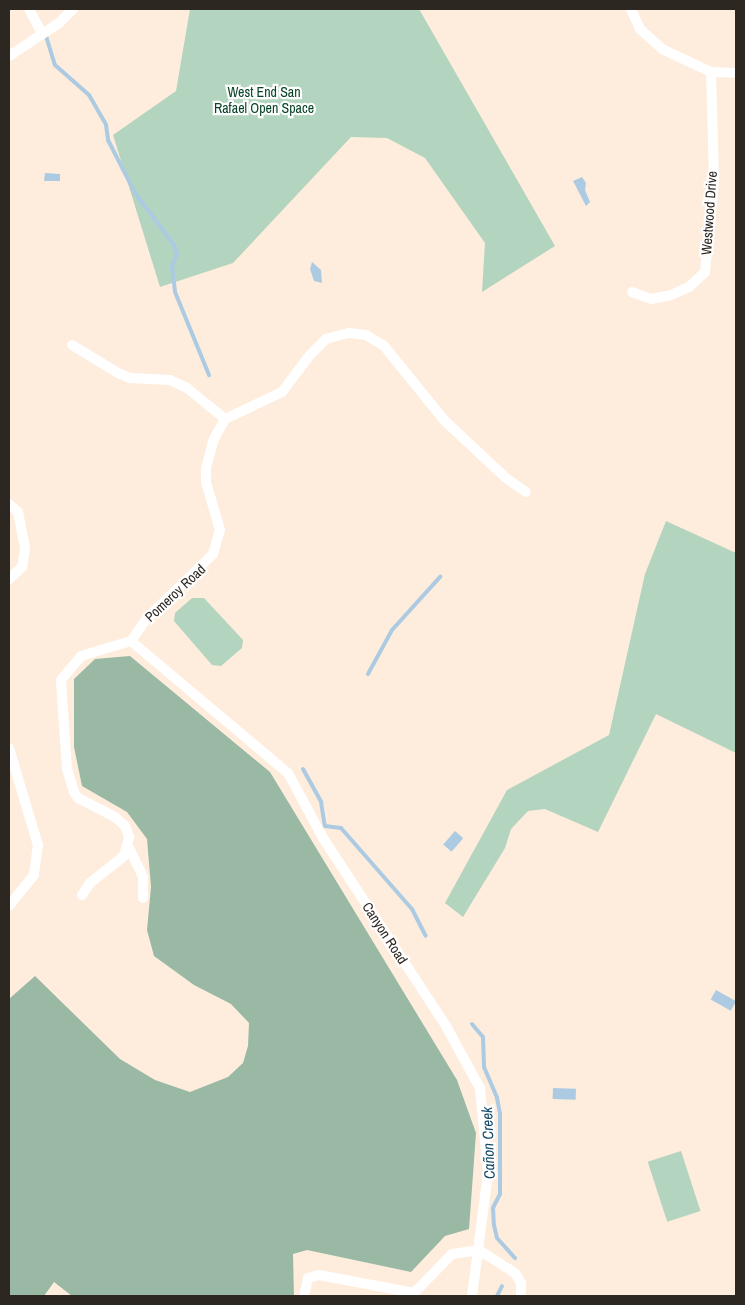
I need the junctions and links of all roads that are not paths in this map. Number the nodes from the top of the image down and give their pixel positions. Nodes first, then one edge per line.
1 (29, 9) edge
2 (73, 9) edge
3 (631, 9) edge
4 (42, 33) junction
5 (9, 56) edge
6 (711, 72) junction
7 (736, 73) edge
8 (632, 292) dead end
9 (72, 345) dead end
10 (225, 419) junction
11 (526, 492) dead end
12 (9, 504) edge
13 (9, 579) edge
14 (131, 641) junction
15 (9, 748) edge
16 (129, 848) junction
17 (82, 895) dead end
18 (143, 898) dead end
19 (9, 906) edge
20 (479, 1250) junction
21 (304, 1296) edge
22 (472, 1296) edge
23 (521, 1296) edge

1 - 4 street
2 - 4 street
3 - 6 street
4 - 5 street
6 - 7 street
6 - 8 street, Westwood Drive
9 - 10 street
10 - 11 street
10 - 14 street, Pomeroy Road
12 - 13 street
14 - 16 street
14 - 20 street, Canyon Road
15 - 19 street
16 - 17 street
16 - 18 street
20 - 21 street
20 - 22 street, Canyon Road
20 - 23 street

